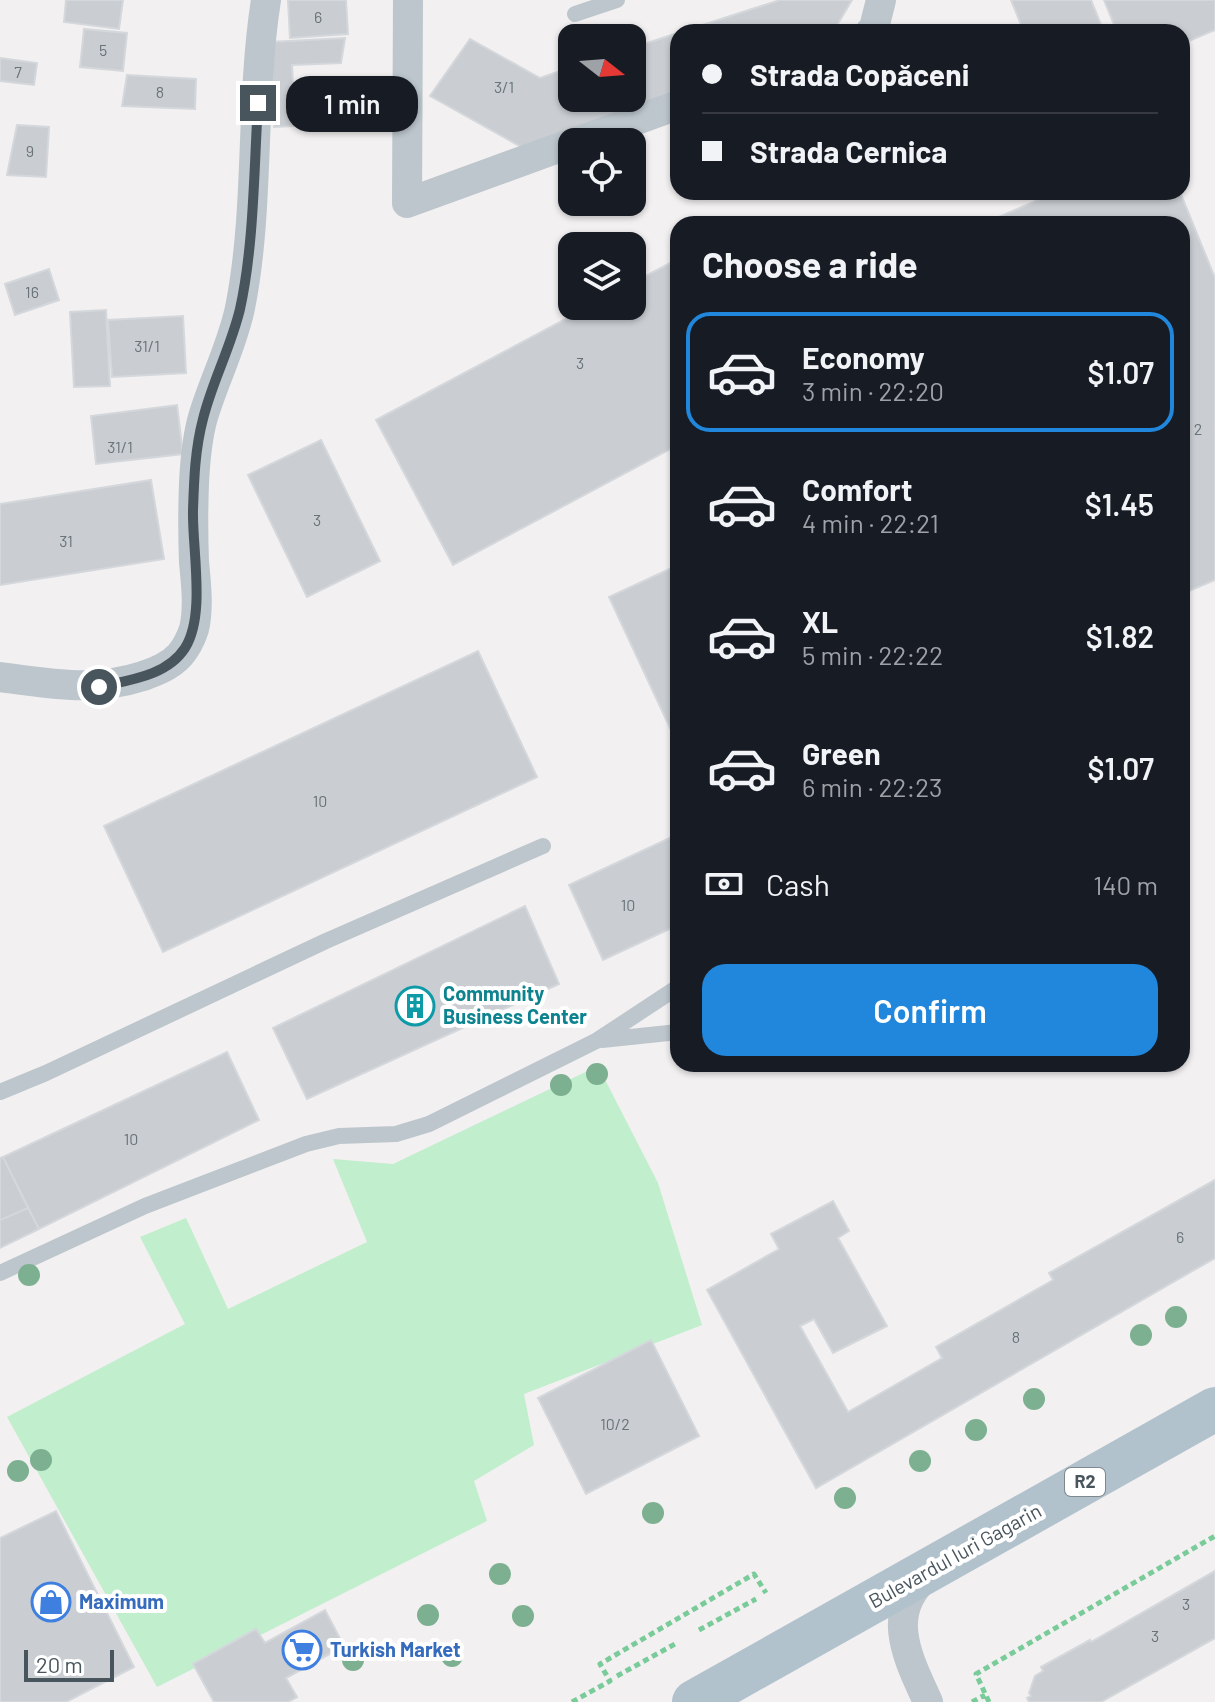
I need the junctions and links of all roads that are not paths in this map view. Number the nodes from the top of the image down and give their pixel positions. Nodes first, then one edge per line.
1 (266, 0) edge
2 (408, 0) edge
3 (617, 0) edge
4 (881, 0) edge
5 (575, 14) dead end
6 (875, 24) edge
7 (670, 108) edge
8 (615, 128) edge
9 (558, 149) edge
10 (0, 677) edge
11 (543, 846) dead end
12 (670, 992) edge
13 (670, 1033) edge
14 (596, 1041) junction
15 (0, 1092) edge
16 (0, 1273) edge
17 (1215, 1409) edge
18 (955, 1556) junction
19 (694, 1702) edge
20 (928, 1702) edge

1 - 10 street
2 - 9 street
3 - 5 lane
4 - 6 street
7 - 8 street
11 - 15 lane
12 - 14 lane
13 - 14 lane
14 - 16 lane
17 - 18 main road, Bulevardul Iuri Gagarin / R2
18 - 19 main road, Bulevardul Iuri Gagarin / R2
18 - 20 street

